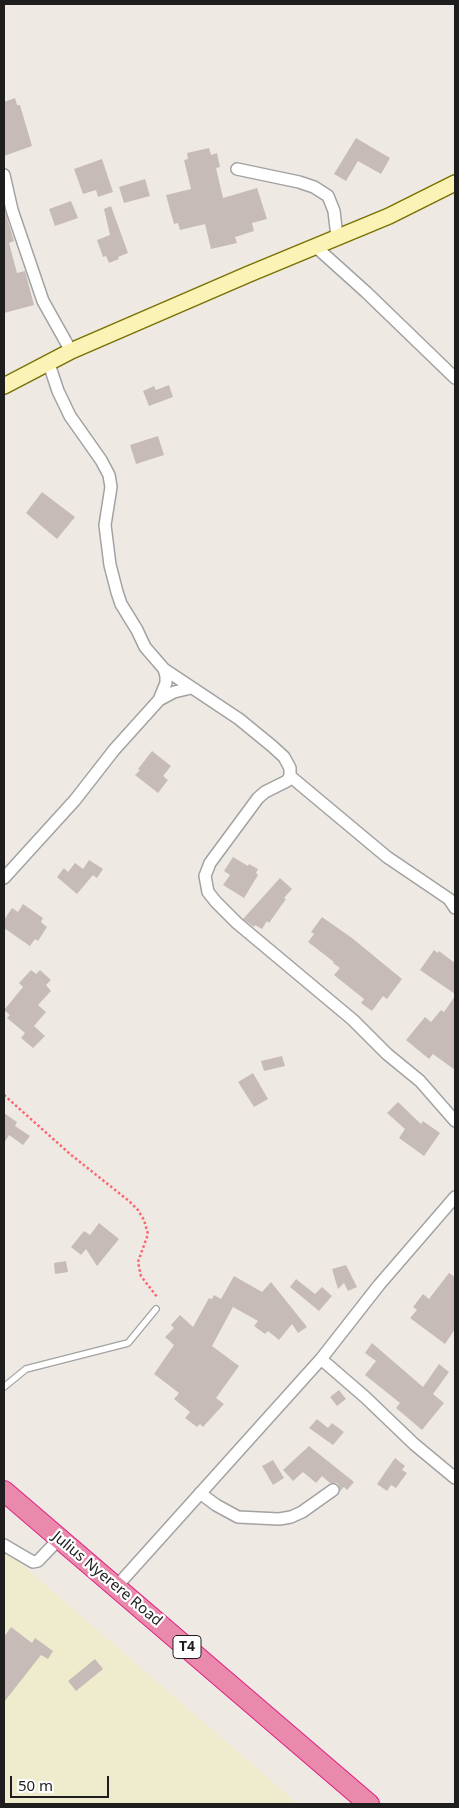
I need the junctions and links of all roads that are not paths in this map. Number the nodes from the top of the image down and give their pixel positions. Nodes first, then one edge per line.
1 (237, 169) dead end
2 (4, 175) edge
3 (455, 183) edge
4 (338, 237) junction
5 (316, 247) junction
6 (71, 351) junction
7 (48, 364) junction
8 (455, 378) edge
9 (4, 386) edge
10 (164, 669) junction
11 (192, 688) junction
12 (159, 700) junction
13 (290, 776) junction
14 (4, 878) edge
15 (455, 908) edge
16 (455, 1121) edge
17 (455, 1197) edge
18 (156, 1308) dead end
19 (321, 1359) junction
20 (4, 1387) edge
21 (455, 1478) edge
22 (333, 1490) dead end
23 (4, 1491) edge
24 (200, 1493) junction
25 (59, 1539) junction
26 (4, 1545) edge
27 (116, 1587) junction
28 (361, 1800) edge

1 - 4 street
2 - 6 street
3 - 4 main road
4 - 5 main road
5 - 6 main road
5 - 8 street
6 - 7 main road
7 - 9 main road
7 - 10 street
10 - 11 street
10 - 12 street
11 - 12 street
11 - 13 street
12 - 14 street
13 - 15 street
13 - 16 street
17 - 19 street
18 - 20 lane
19 - 21 street
19 - 24 street
22 - 24 street
23 - 25 highway, Julius Nyerere Road / T4
24 - 27 street
25 - 26 street
25 - 27 highway, Julius Nyerere Road / T4
27 - 28 highway, Julius Nyerere Road / T4

